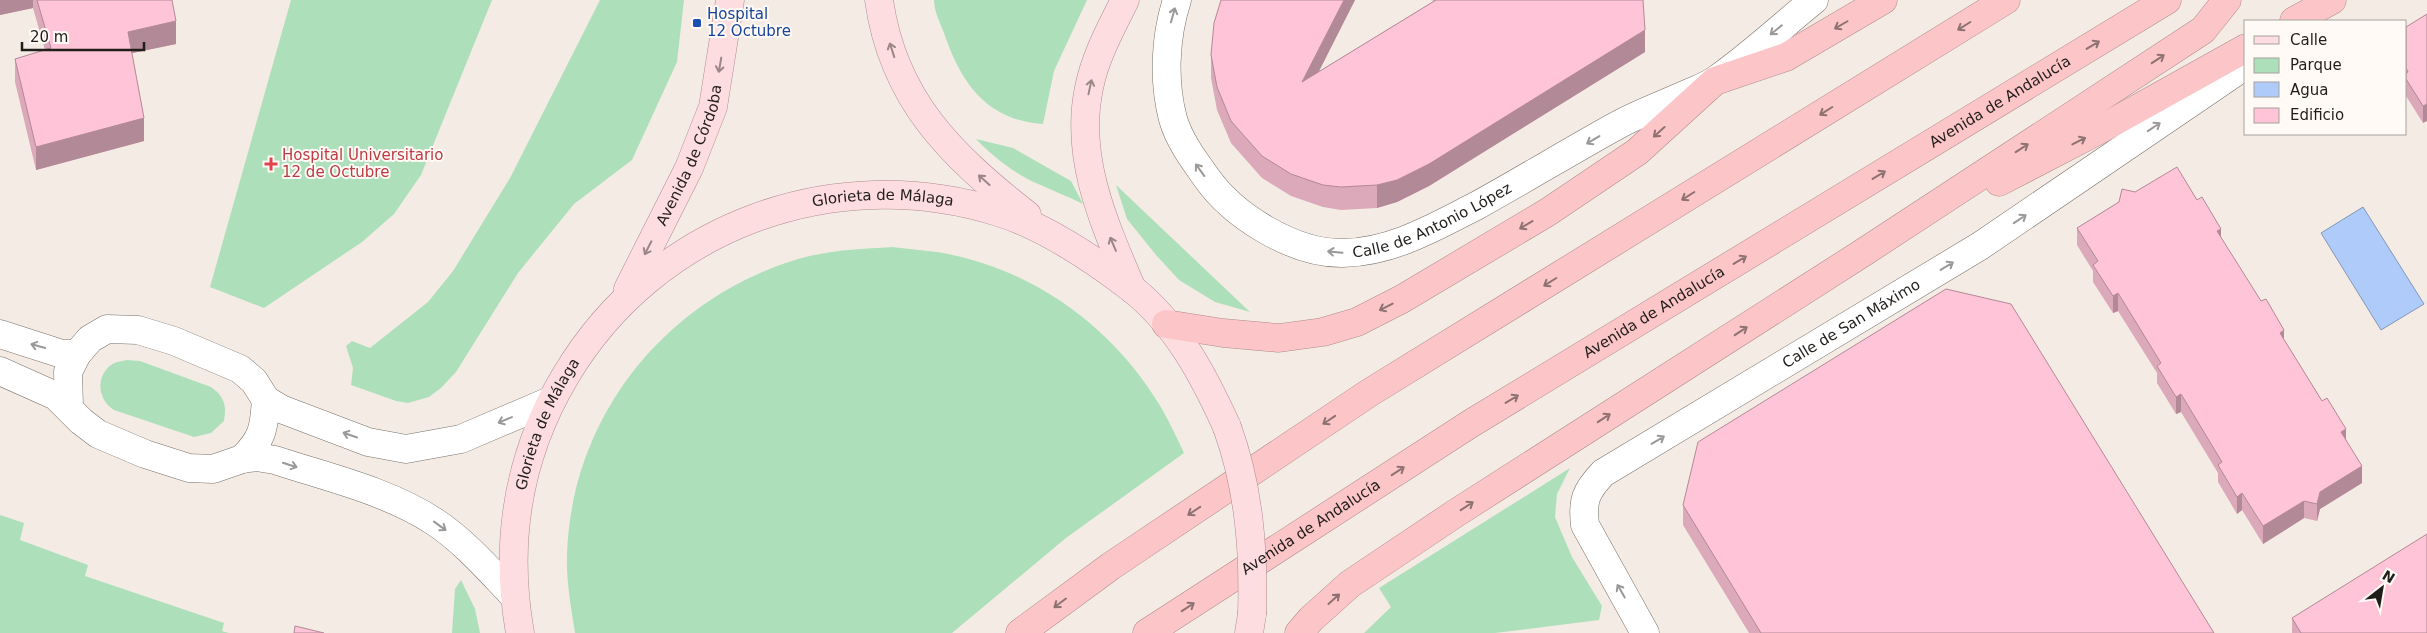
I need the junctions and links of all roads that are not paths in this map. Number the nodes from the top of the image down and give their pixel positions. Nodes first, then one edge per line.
1 (730, 0) edge
2 (879, 0) edge
3 (1125, 0) edge
4 (1177, 0) edge
5 (1814, 0) edge
6 (1884, 0) edge
7 (2006, 0) edge
8 (2166, 0) edge
9 (2227, 0) edge
10 (2332, 0) edge
11 (2342, 0) edge
12 (2296, 20) edge
13 (2312, 20) edge
14 (2244, 49) edge
15 (2244, 66) edge
16 (1715, 81) junction
17 (1049, 233) junction
18 (1864, 252) junction
19 (1132, 289) junction
20 (621, 302) junction
21 (1166, 324) junction
22 (0, 334) edge
23 (77, 354) junction
24 (0, 371) edge
25 (266, 400) junction
26 (550, 400) junction
27 (69, 407) junction
28 (242, 458) junction
29 (514, 595) junction
30 (1251, 623) edge
31 (520, 633) edge
32 (1020, 633) edge
33 (1147, 633) edge
34 (1299, 633) edge
35 (1645, 633) edge

1 -> 20 main road, Avenida de Córdoba
17 -> 2 main road
19 -> 3 main road
16 -> 4 street, Calle de Antonio López
5 -> 16 street, Calle de Antonio López
6 -> 16 highway
7 -> 32 highway
33 -> 8 highway, Avenida de Andalucía
18 -> 9 highway
10 - 12 highway
11 - 13 street
18 -> 14 highway
35 -> 15 street, Calle de San Máximo
16 -> 21 highway
17 - 19 main road, Glorieta de Málaga
17 - 20 main road, Glorieta de Málaga
34 -> 18 highway
19 - 21 main road, Glorieta de Málaga
20 - 26 main road, Glorieta de Málaga
21 - 30 main road, Glorieta de Málaga, bridge
23 -> 22 street
23 - 25 street
23 - 27 street
24 - 27 street
26 -> 25 street
25 - 28 street
26 - 29 main road, Glorieta de Málaga
27 - 28 street
28 -> 29 street
29 - 31 main road, Glorieta de Málaga

